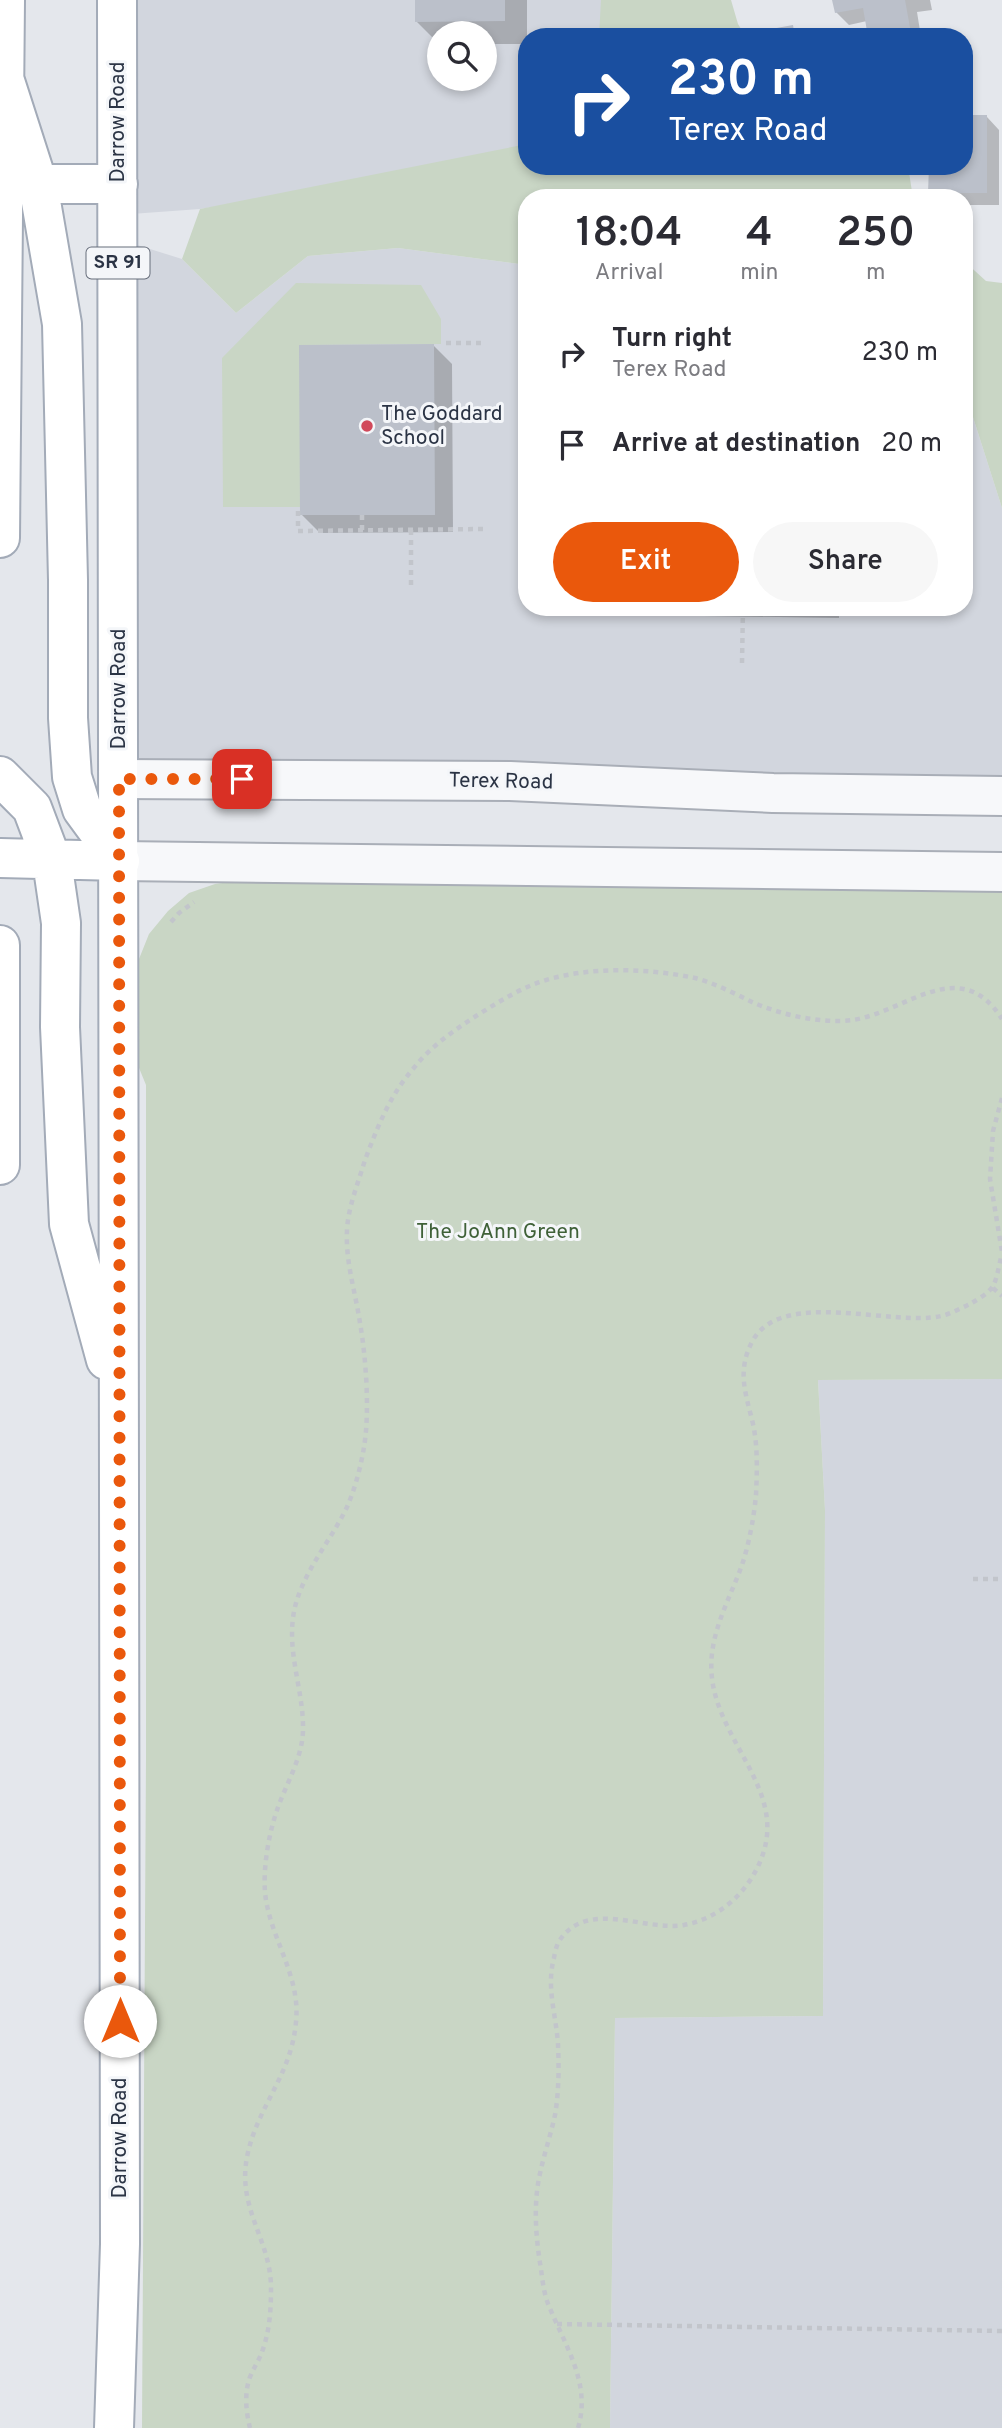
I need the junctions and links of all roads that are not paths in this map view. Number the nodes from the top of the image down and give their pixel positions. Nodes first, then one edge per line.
1 (5, 0) edge
2 (117, 0) edge
3 (4, 78) junction
4 (38, 184) junction
5 (118, 184) junction
6 (0, 538) edge
7 (0, 775) edge
8 (72, 777) junction
9 (119, 779) junction
10 (1002, 796) edge
11 (0, 858) edge
12 (52, 861) junction
13 (120, 861) junction
14 (1002, 872) edge
15 (0, 945) edge
16 (0, 1165) edge
17 (120, 1409) junction
18 (114, 2428) edge

1 - 3 main road
2 - 5 main road, Darrow Road / SR 91
3 - 4 main road
3 - 6 main road
4 - 5 main road
4 - 8 main road
5 - 9 main road, Darrow Road / SR 91
7 - 8 main road, Terex Road
7 - 12 main road
8 - 9 main road, Terex Road
8 - 13 main road
9 - 10 street, Terex Road
9 - 13 main road, Darrow Road / SR 91
11 - 12 main road
12 - 13 main road
12 - 17 main road
13 - 14 street
13 - 17 main road, Darrow Road / SR 91
15 - 16 main road
17 - 18 main road, Darrow Road / SR 91

